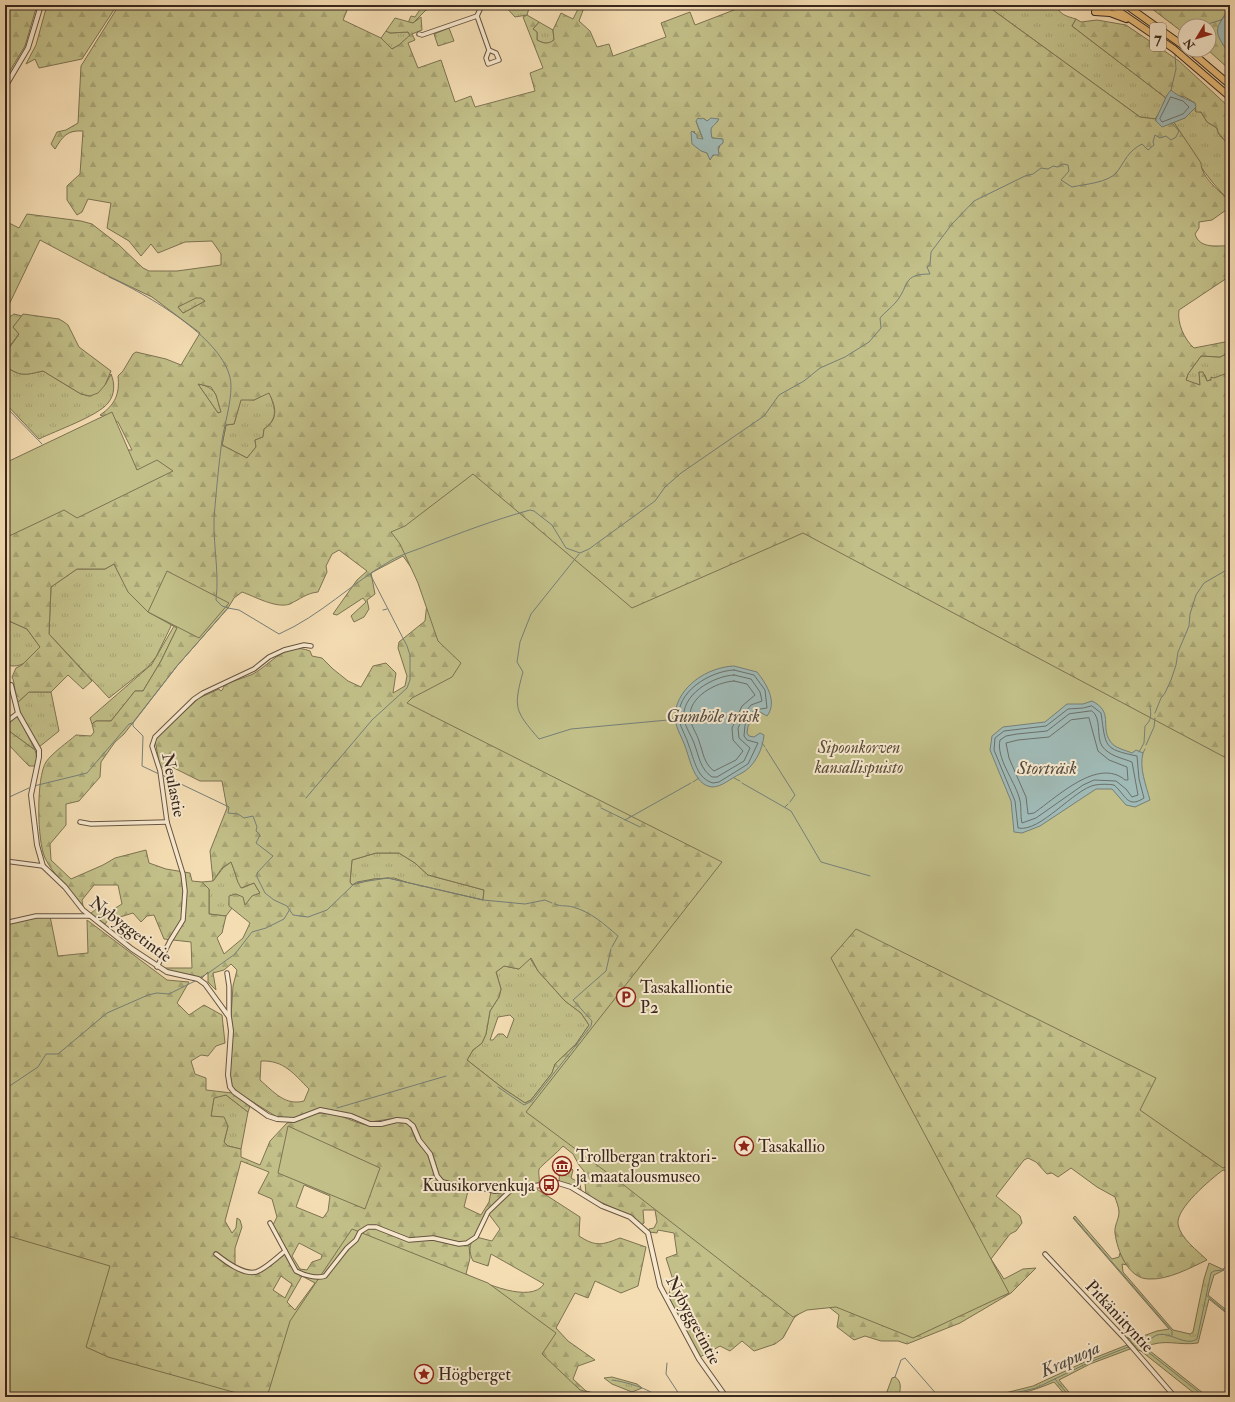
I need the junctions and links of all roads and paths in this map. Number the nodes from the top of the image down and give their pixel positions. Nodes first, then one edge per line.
1 (41, 5) edge
2 (482, 5) edge
3 (614, 5) edge
4 (624, 5) edge
5 (1110, 5) edge
6 (1126, 5) edge
7 (1095, 12) dead end
8 (477, 16) junction
9 (1139, 24) junction
10 (419, 34) dead end
11 (1177, 41) edge
12 (489, 50) dead end
13 (1198, 58) edge
14 (1230, 85) edge
15 (5, 87) edge
16 (1230, 97) edge
17 (311, 646) dead end
18 (12, 684) dead end
19 (18, 713) junction
20 (5, 723) edge
21 (80, 822) dead end
22 (167, 822) junction
23 (5, 861) edge
24 (43, 866) junction
25 (90, 916) junction
26 (5, 923) edge
27 (158, 967) junction
28 (227, 973) dead end
29 (229, 1017) junction
30 (512, 1189) junction
31 (270, 1223) dead end
32 (285, 1251) junction
33 (216, 1254) dead end
34 (1045, 1254) dead end
35 (726, 1397) edge
36 (1175, 1397) edge

1 - 15 street
2 - 8 street
3 - 4 street
5 - 9 highway, 7
6 - 11 highway, 7
7 - 9 highway
8 - 10 street
8 - 12 street
9 - 16 highway, 7
13 - 14 highway, 7
17 - 22 street, Neulastie
18 - 19 street
19 - 20 street
19 - 24 street
21 - 22 street
22 - 27 street, Neulastie
23 - 24 street
24 - 25 street, Nybyggetintie
25 - 26 street
25 - 27 street, Nybyggetintie
27 - 29 street, Nybyggetintie
28 - 29 street
29 - 30 street, Nybyggetintie
30 - 32 street
30 - 35 street, Nybyggetintie
31 - 32 street
32 - 33 street
34 - 36 street, Pitkäniityntie

